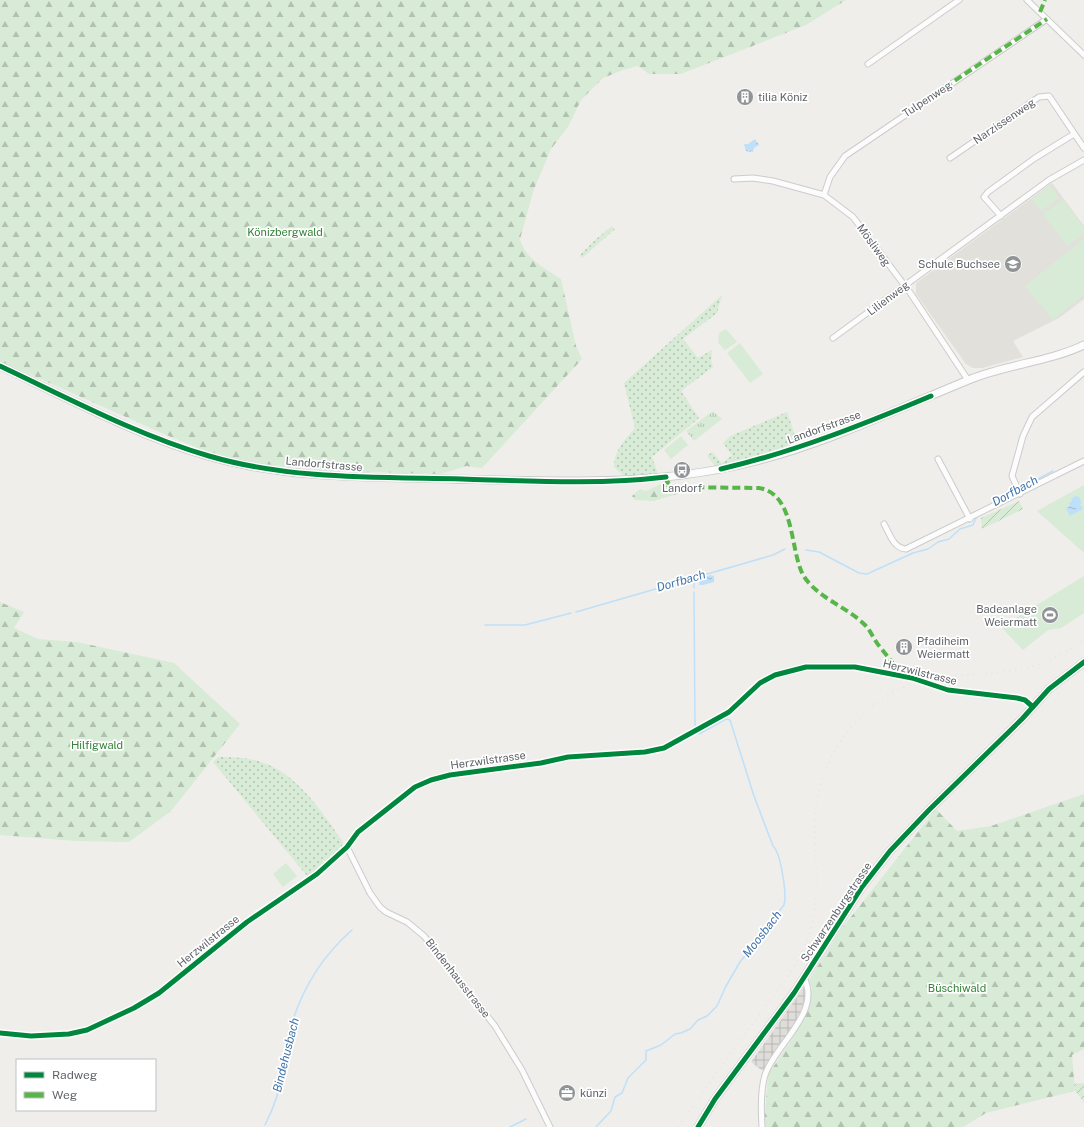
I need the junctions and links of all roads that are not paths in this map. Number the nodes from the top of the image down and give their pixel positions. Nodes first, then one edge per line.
1 (959, 0) edge
2 (1027, 0) edge
3 (1047, 19) junction
4 (1084, 53) edge
5 (868, 64) dead end
6 (1074, 134) junction
7 (1084, 148) edge
8 (950, 158) dead end
9 (1084, 160) edge
10 (734, 179) dead end
11 (824, 195) junction
12 (1001, 216) junction
13 (904, 286) junction
14 (833, 338) dead end
15 (1084, 344) edge
16 (0, 366) edge
17 (1084, 372) edge
18 (968, 380) junction
19 (938, 459) dead end
20 (1084, 461) edge
21 (1020, 494) junction
22 (970, 519) junction
23 (884, 524) dead end
24 (1084, 662) edge
25 (1033, 707) junction
26 (347, 847) junction
27 (804, 978) junction
28 (0, 1033) edge
29 (550, 1127) edge
30 (698, 1127) edge
31 (762, 1127) edge

1 - 5 street
2 - 3 street
3 - 4 street
3 - 11 street, Tulpenweg
6 - 7 street, Narzissenweg
6 - 8 street, Narzissenweg
6 - 12 street
9 - 12 street, Lilienweg
10 - 11 street, Mösliweg
11 - 13 street, Mösliweg
12 - 13 street, Lilienweg
13 - 14 street, Lilienweg
13 - 18 street, Mösliweg
15 - 18 street, Landorfstrasse
16 - 18 street, Landorfstrasse
17 - 21 street
19 - 22 street
20 - 21 street
21 - 22 street
22 - 23 street
24 - 25 street, Schwarzenburgstrasse
25 - 26 street, Herzwilstrasse
25 - 27 street, Schwarzenburgstrasse
26 - 28 street, Herzwilstrasse
26 - 29 street, Bindenhausstrasse
27 - 30 street, Schwarzenburgstrasse
27 - 31 street

